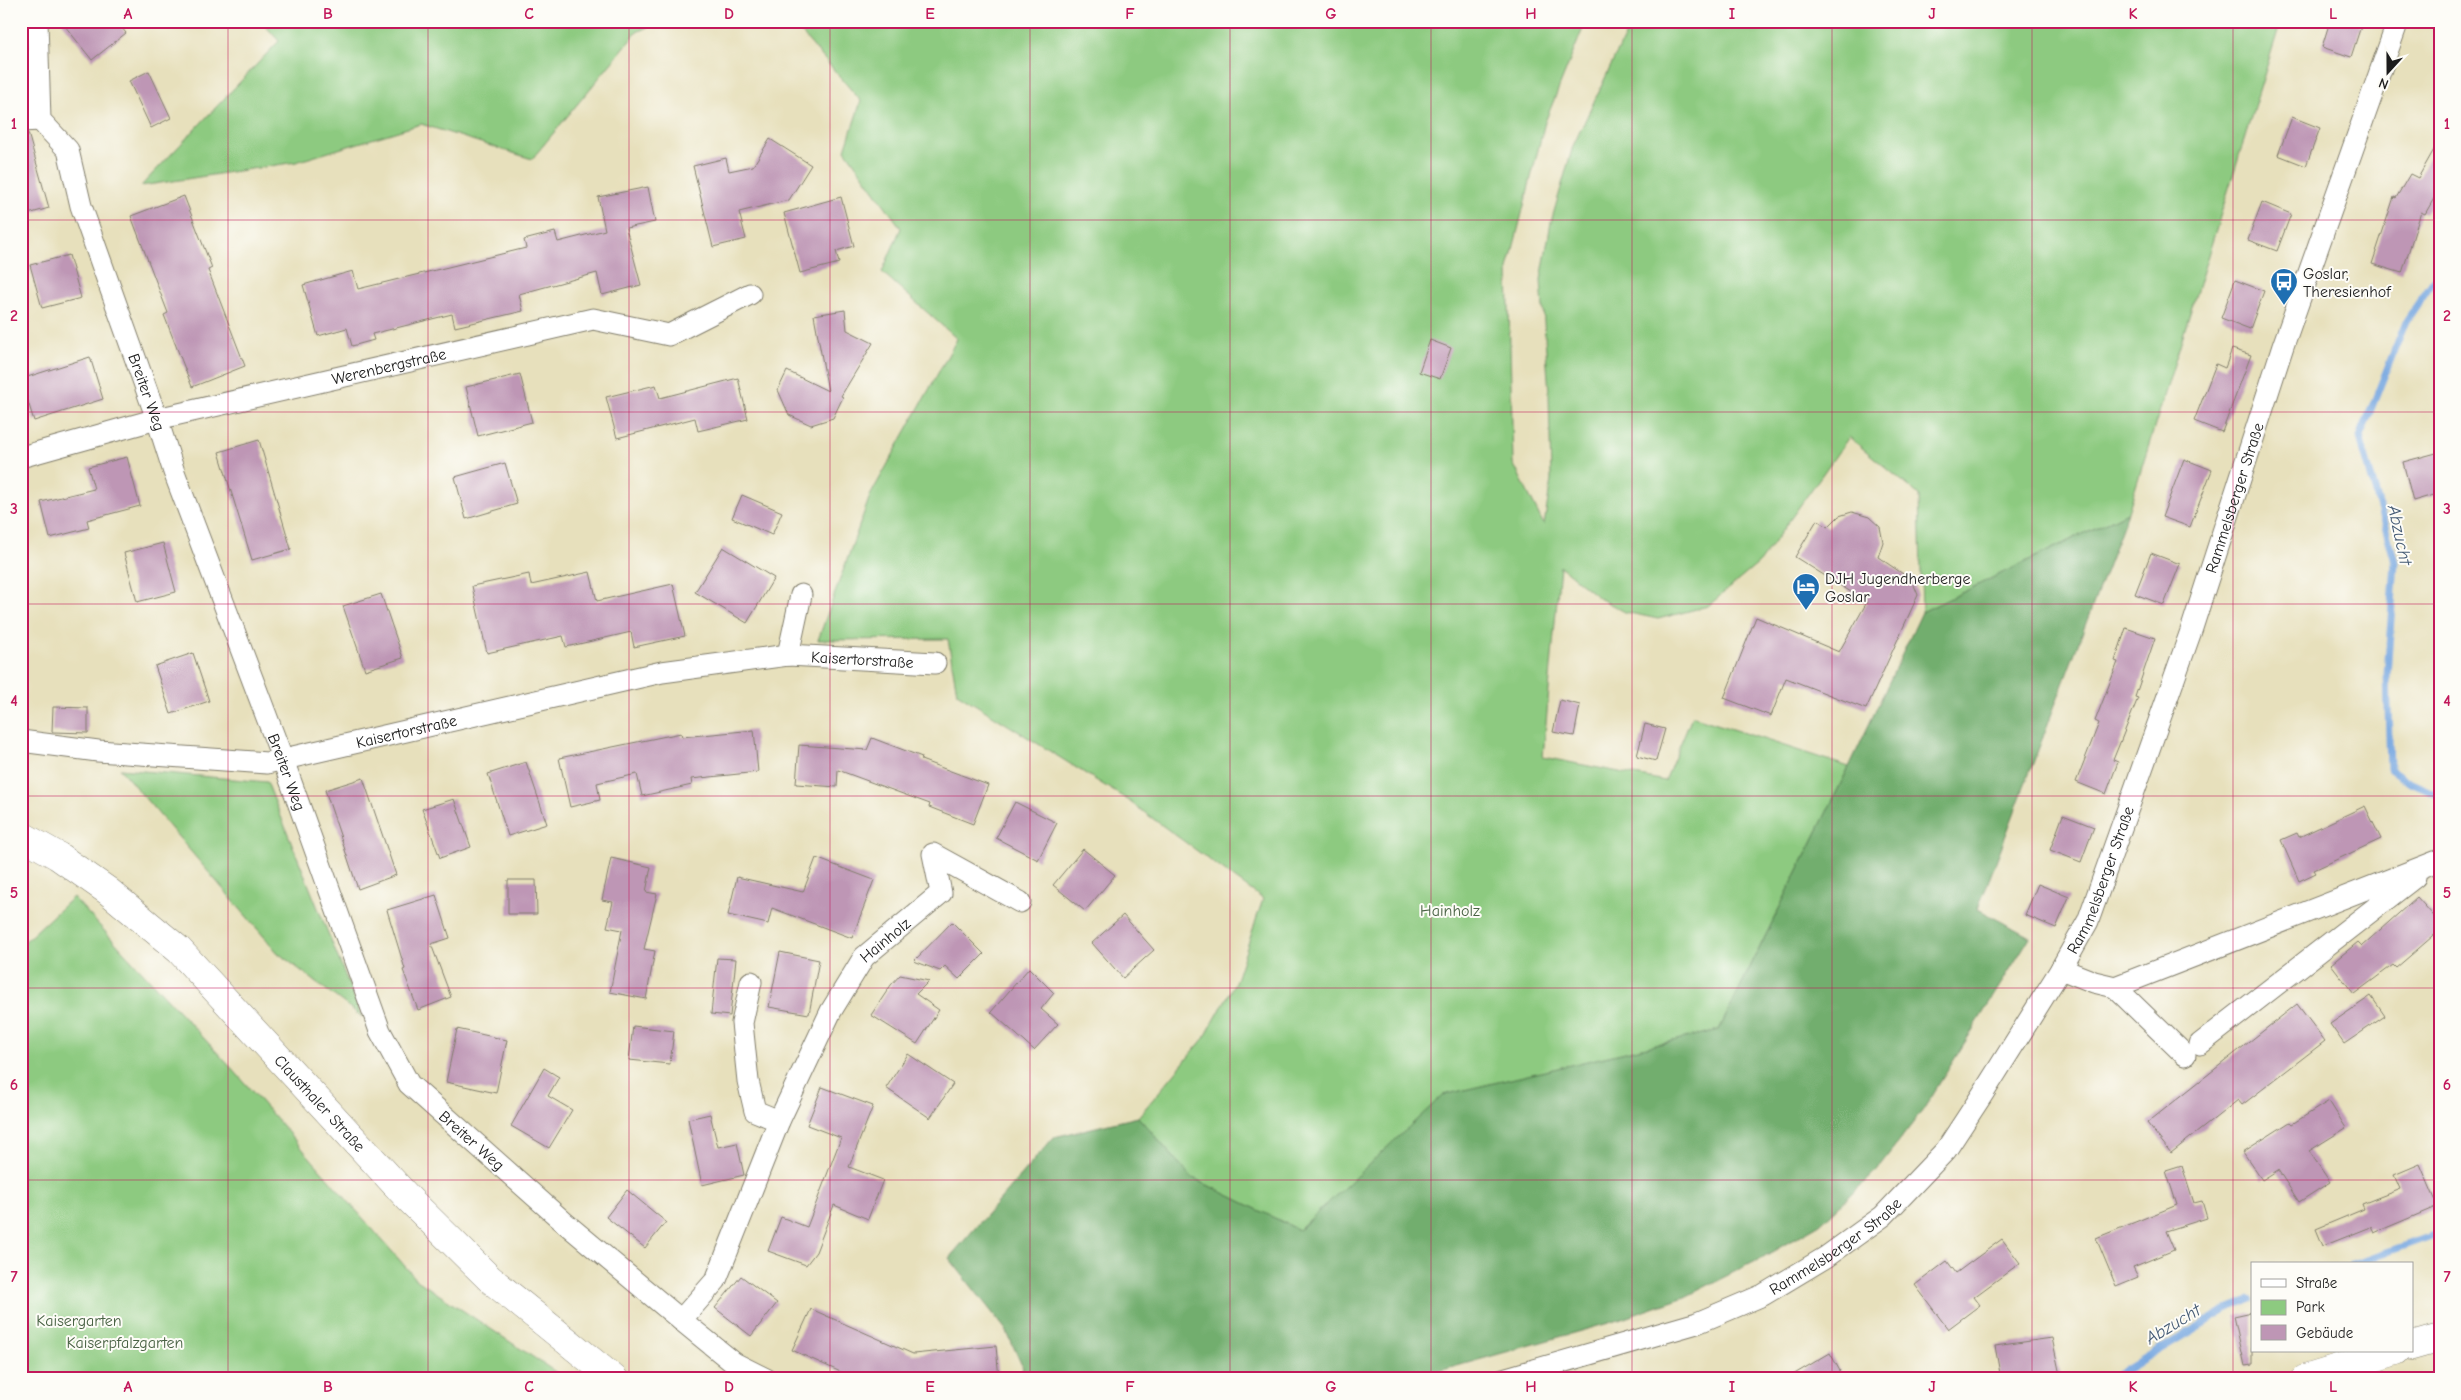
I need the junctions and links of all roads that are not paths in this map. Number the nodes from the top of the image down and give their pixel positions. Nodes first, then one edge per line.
1 (37, 21) edge
2 (2398, 21) edge
3 (31, 120) edge
4 (750, 294) dead end
5 (157, 419) junction
6 (21, 457) edge
7 (801, 595) dead end
8 (788, 655) junction
9 (935, 663) dead end
10 (21, 741) edge
11 (283, 760) junction
12 (21, 835) edge
13 (2436, 862) edge
14 (1020, 902) dead end
15 (2061, 969) junction
16 (751, 982) dead end
17 (2115, 987) junction
18 (779, 1121) junction
19 (681, 1320) junction
20 (2440, 1338) edge
21 (2414, 1345) edge
22 (2393, 1352) edge
23 (614, 1379) edge
24 (766, 1379) edge
25 (1503, 1379) edge
26 (2305, 1379) edge

1 - 3 street, Breiter Weg
2 - 15 street, Rammelsberger Straße
3 - 5 street, Breiter Weg
4 - 5 street, Werenbergstraße
5 - 6 street, Werenbergstraße
5 - 11 street, Breiter Weg
7 - 8 street, Kaisertorstraße
8 - 9 street, Kaisertorstraße
8 - 11 street, Kaisertorstraße
10 - 11 street, Kaisertorstraße
11 - 19 street, Breiter Weg
12 - 23 main road, Clausthaler Straße
13 - 17 street, Rammelsberger Straße
13 - 17 street, Rammelsberger Straße
14 - 18 street, Hainholz
15 - 17 street, Rammelsberger Straße
15 - 25 street, Rammelsberger Straße
16 - 18 street
18 - 19 street, Hainholz
19 - 24 street, Breiter Weg
20 - 21 main road
22 - 26 main road

